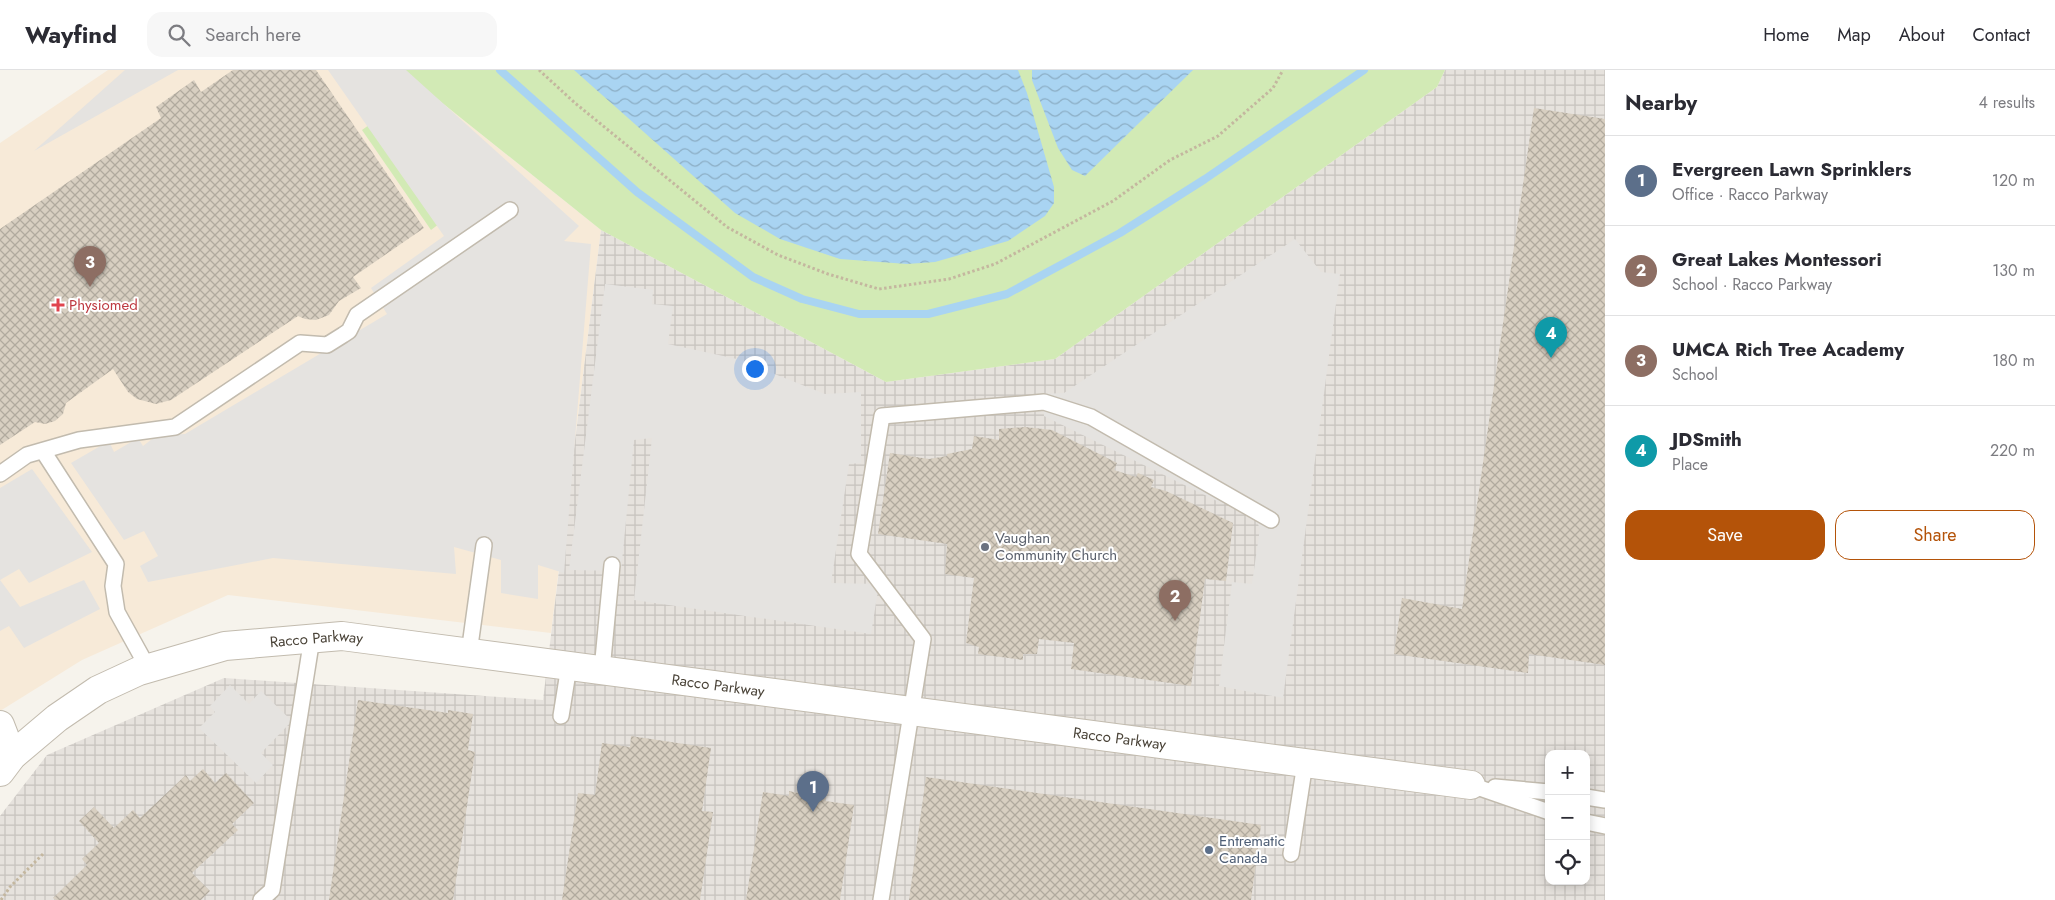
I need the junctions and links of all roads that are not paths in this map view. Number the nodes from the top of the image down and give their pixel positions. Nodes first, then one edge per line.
1 (510, 210) dead end
2 (43, 452) junction
3 (0, 474) edge
4 (1271, 520) dead end
5 (484, 545) dead end
6 (612, 565) dead end
7 (312, 638) junction
8 (469, 652) junction
9 (569, 666) junction
10 (148, 668) junction
11 (602, 670) junction
12 (911, 711) junction
13 (561, 716) dead end
14 (0, 725) edge
15 (4, 760) edge
16 (1305, 763) junction
17 (1471, 785) junction
18 (1545, 792) edge
19 (1590, 798) edge
20 (1605, 800) edge
21 (1545, 811) edge
22 (1590, 823) edge
23 (1605, 826) edge
24 (1291, 854) dead end
25 (261, 900) edge
26 (882, 900) edge

1 - 2 lane
2 - 3 lane
2 - 10 lane
4 - 12 lane
5 - 8 lane
6 - 11 lane
7 - 8 street, Racco Parkway
7 - 10 street, Racco Parkway
7 - 25 lane
8 - 9 street, Racco Parkway
9 - 11 street, Racco Parkway
9 - 13 lane
10 - 15 street, Racco Parkway
11 - 12 street, Racco Parkway
12 - 16 street, Racco Parkway
12 - 26 lane
14 - 15 street
16 - 17 street, Racco Parkway
16 - 24 lane
17 - 18 lane
17 - 21 lane
19 - 20 lane
22 - 23 lane

